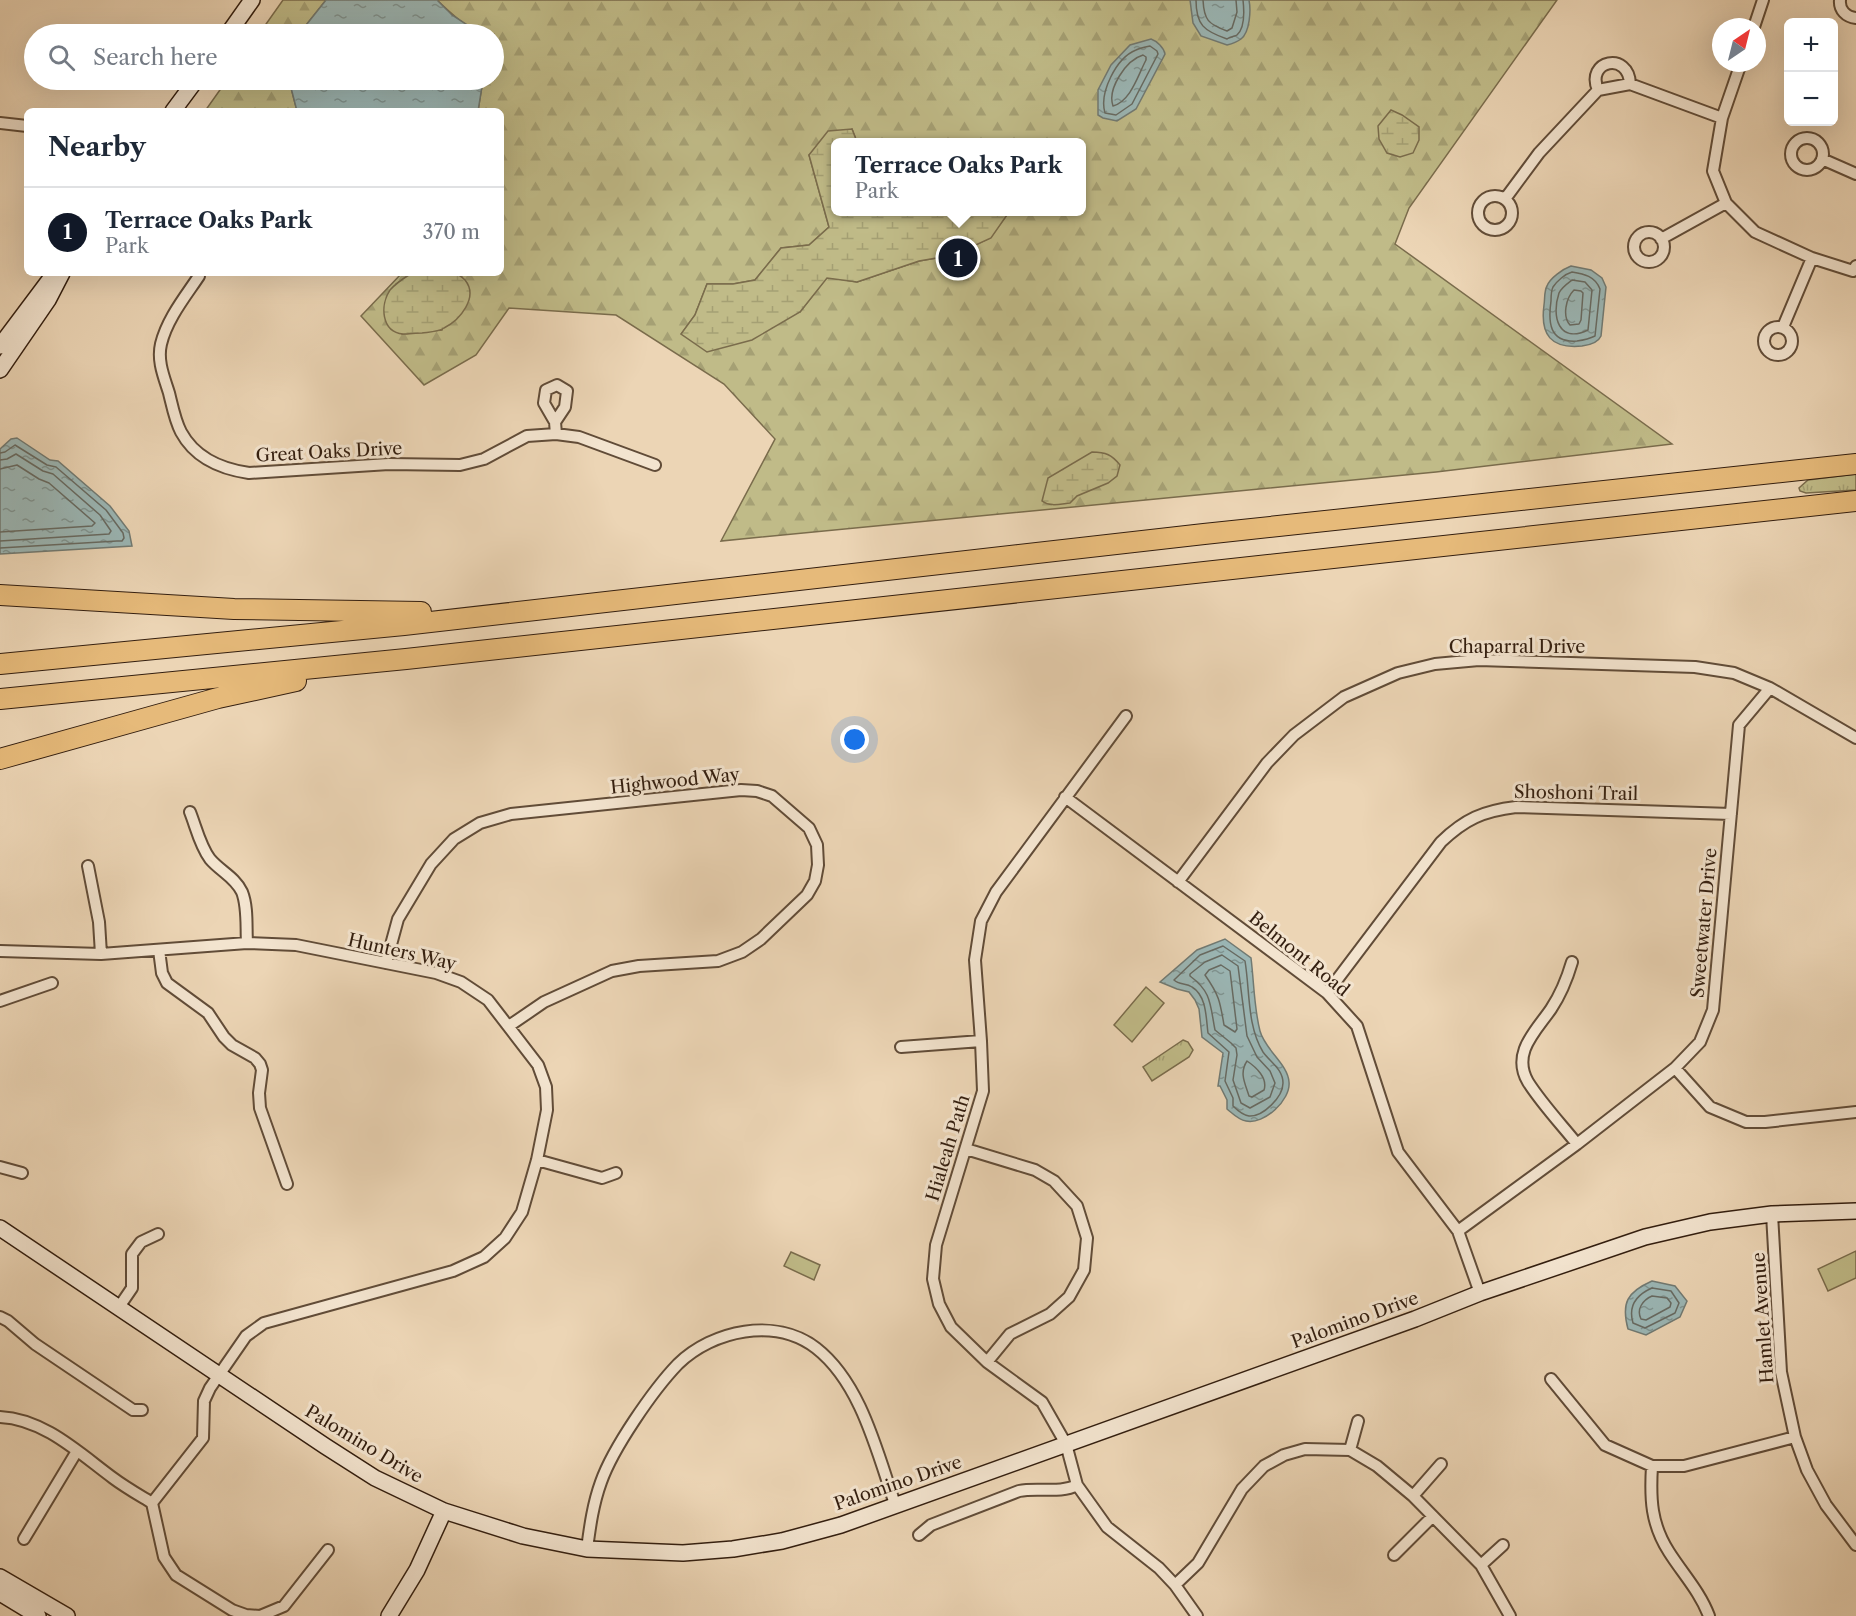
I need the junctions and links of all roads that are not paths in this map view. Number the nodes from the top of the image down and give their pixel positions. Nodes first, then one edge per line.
1 (252, 0) edge
2 (1763, 0) edge
3 (1840, 0) edge
4 (1757, 18) edge
5 (1856, 18) edge
6 (235, 24) edge
7 (1738, 72) edge
8 (1630, 84) junction
9 (188, 90) edge
10 (1598, 90) junction
11 (175, 108) edge
12 (1722, 118) junction
13 (0, 123) edge
14 (24, 126) edge
15 (1822, 159) dead end
16 (1856, 174) edge
17 (1505, 199) dead end
18 (1726, 203) junction
19 (1661, 239) dead end
20 (1812, 258) junction
21 (1854, 268) edge
22 (53, 276) edge
23 (60, 276) edge
24 (199, 276) edge
25 (1783, 327) dead end
26 (0, 346) edge
27 (0, 370) edge
28 (555, 422) dead end
29 (556, 434) junction
30 (1856, 464) edge
31 (655, 465) dead end
32 (1856, 501) edge
33 (0, 595) edge
34 (495, 614) junction
35 (406, 659) junction
36 (0, 664) edge
37 (1770, 688) junction
38 (0, 699) edge
39 (1126, 716) dead end
40 (1856, 738) edge
41 (0, 759) edge
42 (1065, 797) junction
43 (190, 812) dead end
44 (1731, 814) junction
45 (88, 866) dead end
46 (1178, 882) junction
47 (247, 943) junction
48 (159, 950) junction
49 (0, 951) edge
50 (101, 954) junction
51 (1572, 962) dead end
52 (386, 963) junction
53 (52, 983) dead end
54 (1327, 993) junction
55 (0, 1001) edge
56 (509, 1026) junction
57 (981, 1041) junction
58 (901, 1047) dead end
59 (1676, 1068) junction
60 (1856, 1112) edge
61 (1577, 1144) junction
62 (966, 1149) junction
63 (537, 1160) junction
64 (0, 1167) edge
65 (22, 1173) dead end
66 (616, 1173) dead end
67 (287, 1184) dead end
68 (1856, 1211) edge
69 (1772, 1214) junction
70 (0, 1228) edge
71 (1458, 1231) junction
72 (158, 1234) dead end
73 (1480, 1293) junction
74 (119, 1307) junction
75 (0, 1317) edge
76 (987, 1362) junction
77 (218, 1374) junction
78 (1551, 1379) dead end
79 (142, 1410) dead end
80 (0, 1417) edge
81 (1359, 1421) dead end
82 (1795, 1437) junction
83 (1066, 1444) junction
84 (1350, 1449) junction
85 (76, 1450) junction
86 (1441, 1464) dead end
87 (1652, 1467) junction
88 (1077, 1485) junction
89 (1413, 1496) junction
90 (152, 1503) junction
91 (895, 1504) junction
92 (444, 1511) junction
93 (1432, 1517) junction
94 (919, 1535) dead end
95 (24, 1539) dead end
96 (1503, 1545) dead end
97 (1856, 1545) edge
98 (586, 1549) junction
99 (328, 1550) dead end
100 (1394, 1555) dead end
101 (1481, 1565) junction
102 (0, 1577) edge
103 (1175, 1585) junction
104 (0, 1593) edge
105 (38, 1616) edge
106 (67, 1616) edge
107 (389, 1616) edge
108 (1197, 1616) edge
109 (1510, 1616) edge
110 (1709, 1616) edge

1 - 6 street
2 - 4 street
3 - 5 street
7 - 12 street
8 - 10 street
8 - 10 street
8 - 12 street
9 - 11 street
10 - 17 street
12 - 18 street
13 - 14 street
15 - 16 street
18 - 19 street
18 - 20 street
20 - 21 street
20 - 25 street
22 - 26 street
23 - 27 street
24 - 29 street, Great Oaks Drive
28 - 29 street
29 - 31 street, Great Oaks Drive
30 - 34 highway
32 - 35 highway
33 - 34 highway
34 - 36 highway
35 - 38 highway
35 - 41 highway
37 - 40 street, Chaparral Drive
37 - 44 street, Sweetwater Drive
37 - 46 street, Chaparral Drive
39 - 42 street, Hialeah Path
42 - 46 street, Belmont Road
42 - 57 street, Hialeah Path
43 - 47 street
44 - 54 street, Shoshoni Trail
44 - 59 street, Sweetwater Drive
45 - 50 street
46 - 54 street, Belmont Road
47 - 48 street, Hunters Way
47 - 52 street, Hunters Way
48 - 50 street, Hunters Way
48 - 67 street
49 - 50 street, Hunters Way
51 - 61 street
52 - 56 street, Hunters Way
52 - 56 street, Highwood Way
53 - 55 street
54 - 71 street, Belmont Road
56 - 63 street, Hunters Way
57 - 58 street
57 - 62 street, Hialeah Path
59 - 60 street
59 - 61 street, Sweetwater Drive
61 - 71 street, Sweetwater Drive
62 - 76 street, Hialeah Path
62 - 76 street
63 - 66 street
63 - 77 street, Hunters Way
64 - 65 street
68 - 69 street, Palomino Drive
69 - 73 street, Palomino Drive
69 - 82 street, Hamlet Avenue
70 - 74 street, Palomino Drive
71 - 73 street, Belmont Road
72 - 74 street
73 - 83 street, Palomino Drive
74 - 77 street, Palomino Drive
75 - 79 street
76 - 83 street, Hialeah Path
77 - 90 street, Hunters Way
77 - 92 street, Palomino Drive
78 - 87 street
80 - 85 street
81 - 84 street
82 - 87 street
82 - 97 street, Hamlet Avenue
83 - 88 street, Hialeah Path
83 - 91 street, Palomino Drive
84 - 89 street
84 - 103 street
85 - 90 street
85 - 95 street
86 - 89 street
87 - 110 street
88 - 94 street
88 - 103 street
89 - 93 street
90 - 99 street
91 - 98 street, Palomino Drive
91 - 98 street
92 - 98 street, Palomino Drive
92 - 107 street
93 - 100 street
93 - 101 street
96 - 101 street
101 - 109 street
102 - 106 street
103 - 108 street
104 - 105 street

